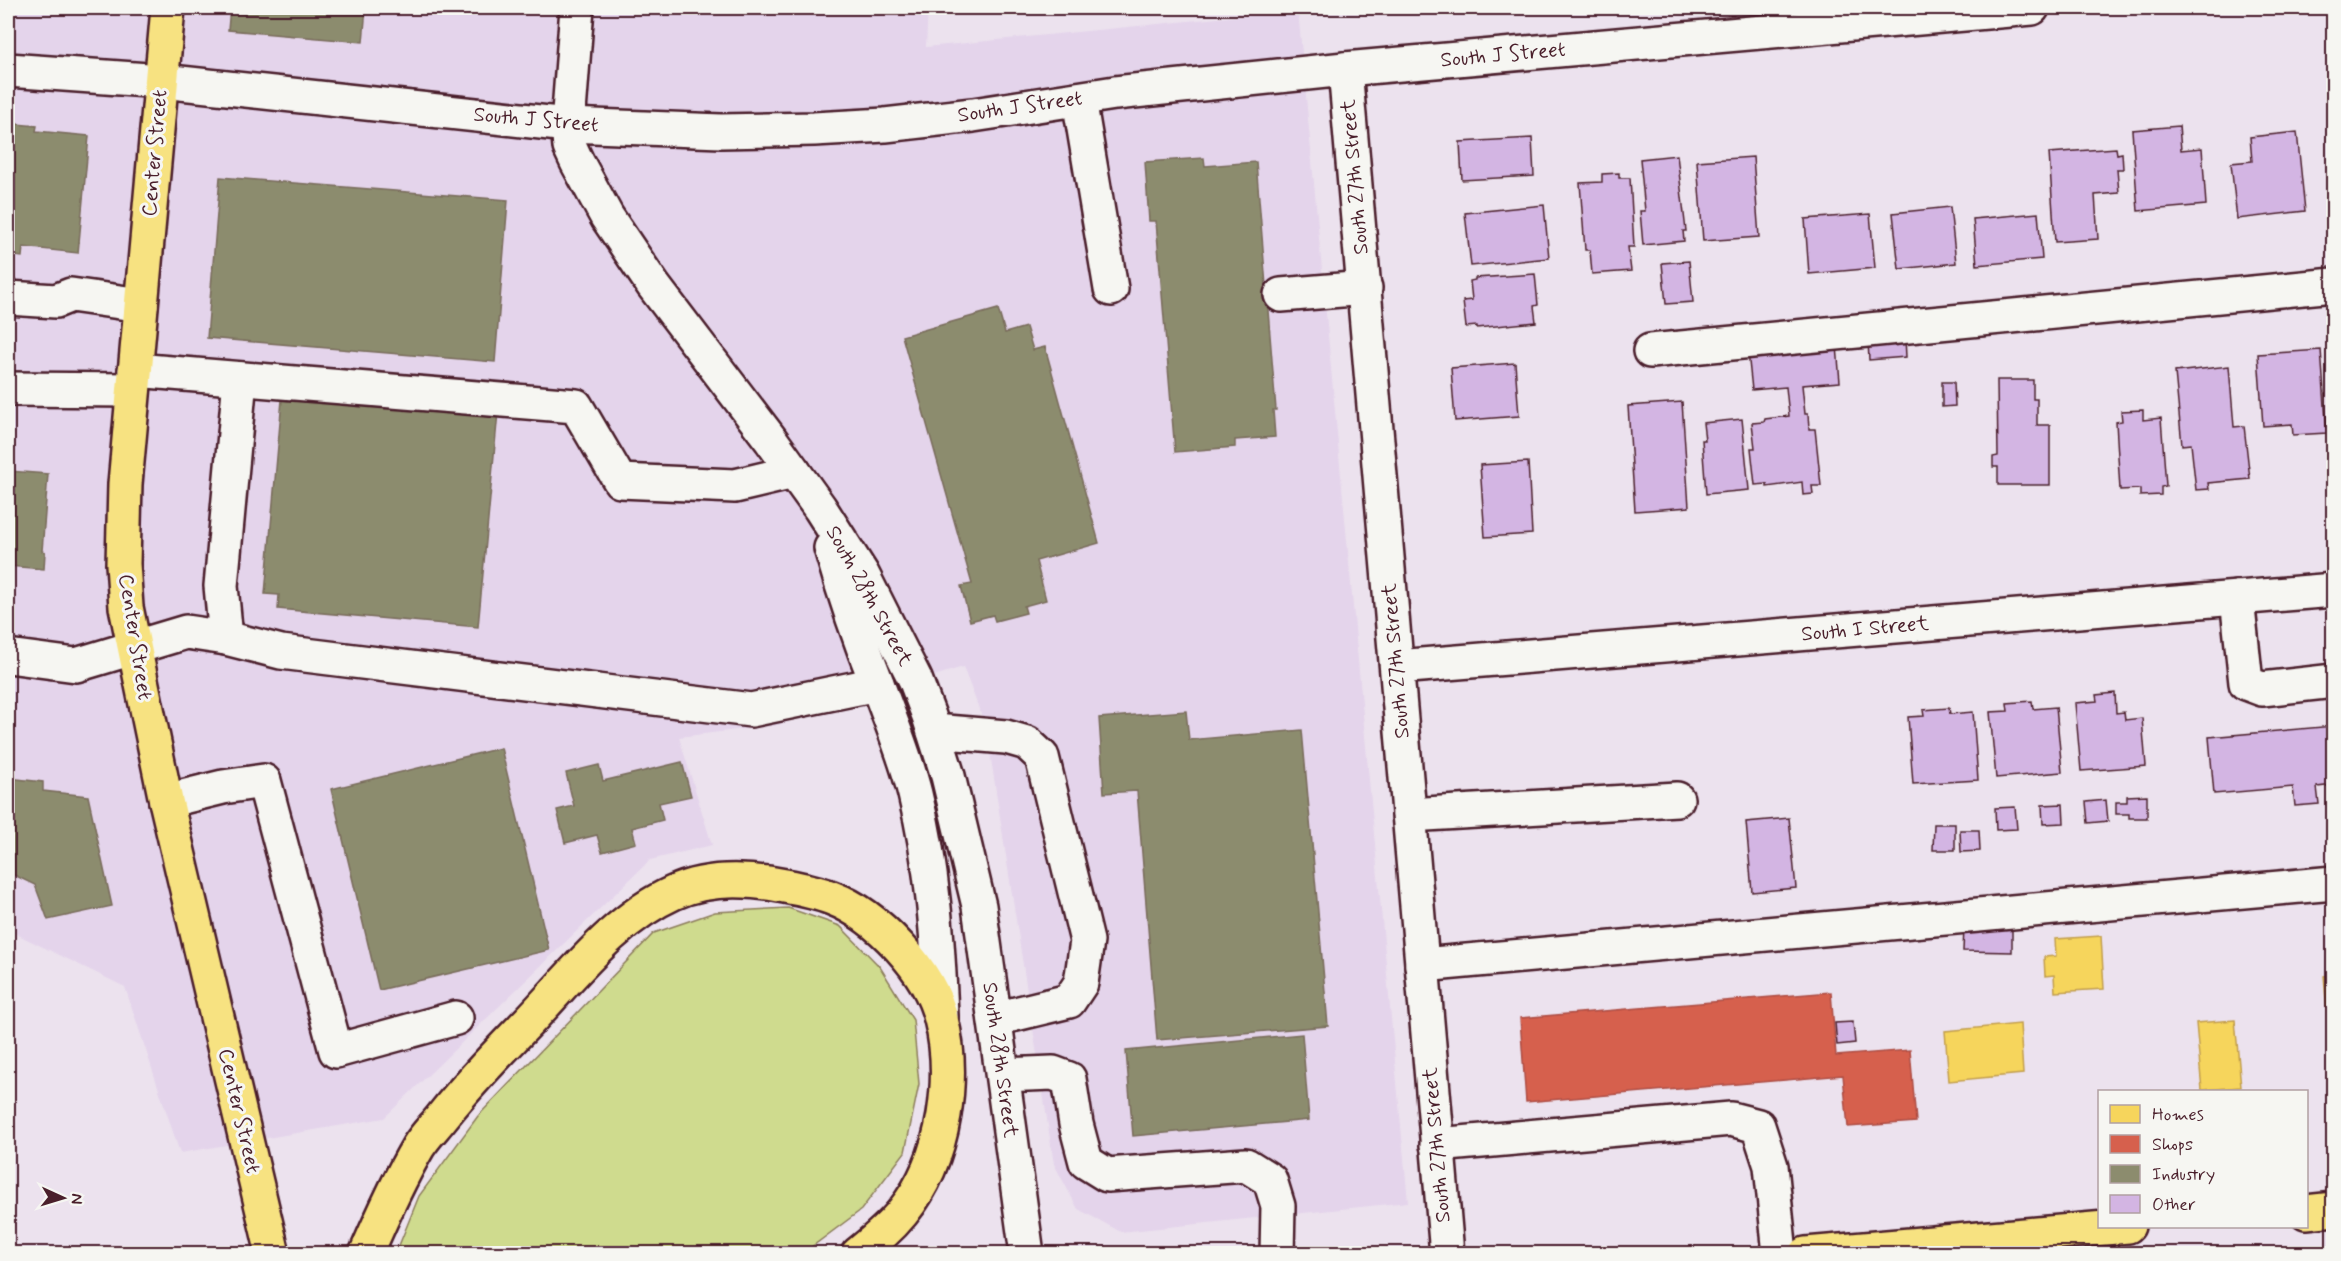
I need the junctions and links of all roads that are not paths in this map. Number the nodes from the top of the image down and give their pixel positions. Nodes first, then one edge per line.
1 (168, 8) edge
2 (577, 8) edge
3 (2032, 8) edge
4 (1346, 69) junction
5 (8, 70) edge
6 (162, 81) junction
7 (1079, 99) junction
8 (568, 125) junction
9 (2334, 285) edge
10 (1365, 288) junction
11 (1112, 289) dead end
12 (1281, 295) dead end
13 (8, 298) edge
14 (141, 305) junction
15 (1650, 351) dead end
16 (240, 379) junction
17 (134, 380) junction
18 (8, 389) edge
19 (794, 472) junction
20 (820, 508) junction
21 (2334, 590) edge
22 (2237, 598) junction
23 (226, 638) junction
24 (134, 649) junction
25 (8, 656) edge
26 (1397, 668) junction
27 (2334, 681) edge
28 (877, 684) junction
29 (934, 731) junction
30 (1677, 799) dead end
31 (166, 801) junction
32 (1409, 815) junction
33 (2334, 883) edge
34 (1422, 965) junction
35 (941, 1016) junction
36 (456, 1018) dead end
37 (995, 1019) junction
38 (1003, 1076) junction
39 (1437, 1145) junction
40 (2334, 1209) edge
41 (2308, 1212) edge
42 (2116, 1228) edge
43 (273, 1254) edge
44 (366, 1254) edge
45 (858, 1254) edge
46 (1027, 1254) edge
47 (1277, 1254) edge
48 (1447, 1254) edge
49 (1780, 1254) edge
50 (1806, 1254) edge

1 - 6 main road, Center Street
2 - 8 street, South 28th Street
3 - 4 street, South J Street
4 - 7 street, South J Street
4 - 10 street, South 27th Street
5 - 6 street, South J Street
6 - 8 street, South J Street
6 - 14 main road, Center Street
7 - 8 street, South J Street
7 - 11 street
8 - 19 street, South 28th Street
9 - 15 street
10 - 12 street
10 - 26 street, South 27th Street
13 - 14 street
14 - 17 main road, Center Street
16 - 17 street
16 - 19 street
16 - 23 street
17 - 18 street
17 - 24 main road, Center Street
19 - 20 street, South 28th Street
20 - 28 street
20 - 29 street, South 28th Street
21 - 22 street, South I Street
22 - 26 street, South I Street
22 - 27 street
23 - 24 street
23 - 28 street
24 - 25 street
24 - 31 main road, Center Street
26 - 32 street, South 27th Street
28 - 35 street
29 - 37 street, South 28th Street
29 - 37 street
30 - 32 street
31 - 36 street
31 - 43 main road, Center Street
32 - 34 street, South 27th Street
33 - 34 street
34 - 39 street, South 27th Street
35 - 44 main road
35 - 45 main road
37 - 38 street, South 28th Street
38 - 46 street, South 28th Street
38 - 47 street
39 - 48 street, South 27th Street
39 - 49 street
40 - 41 main road
42 - 50 main road

